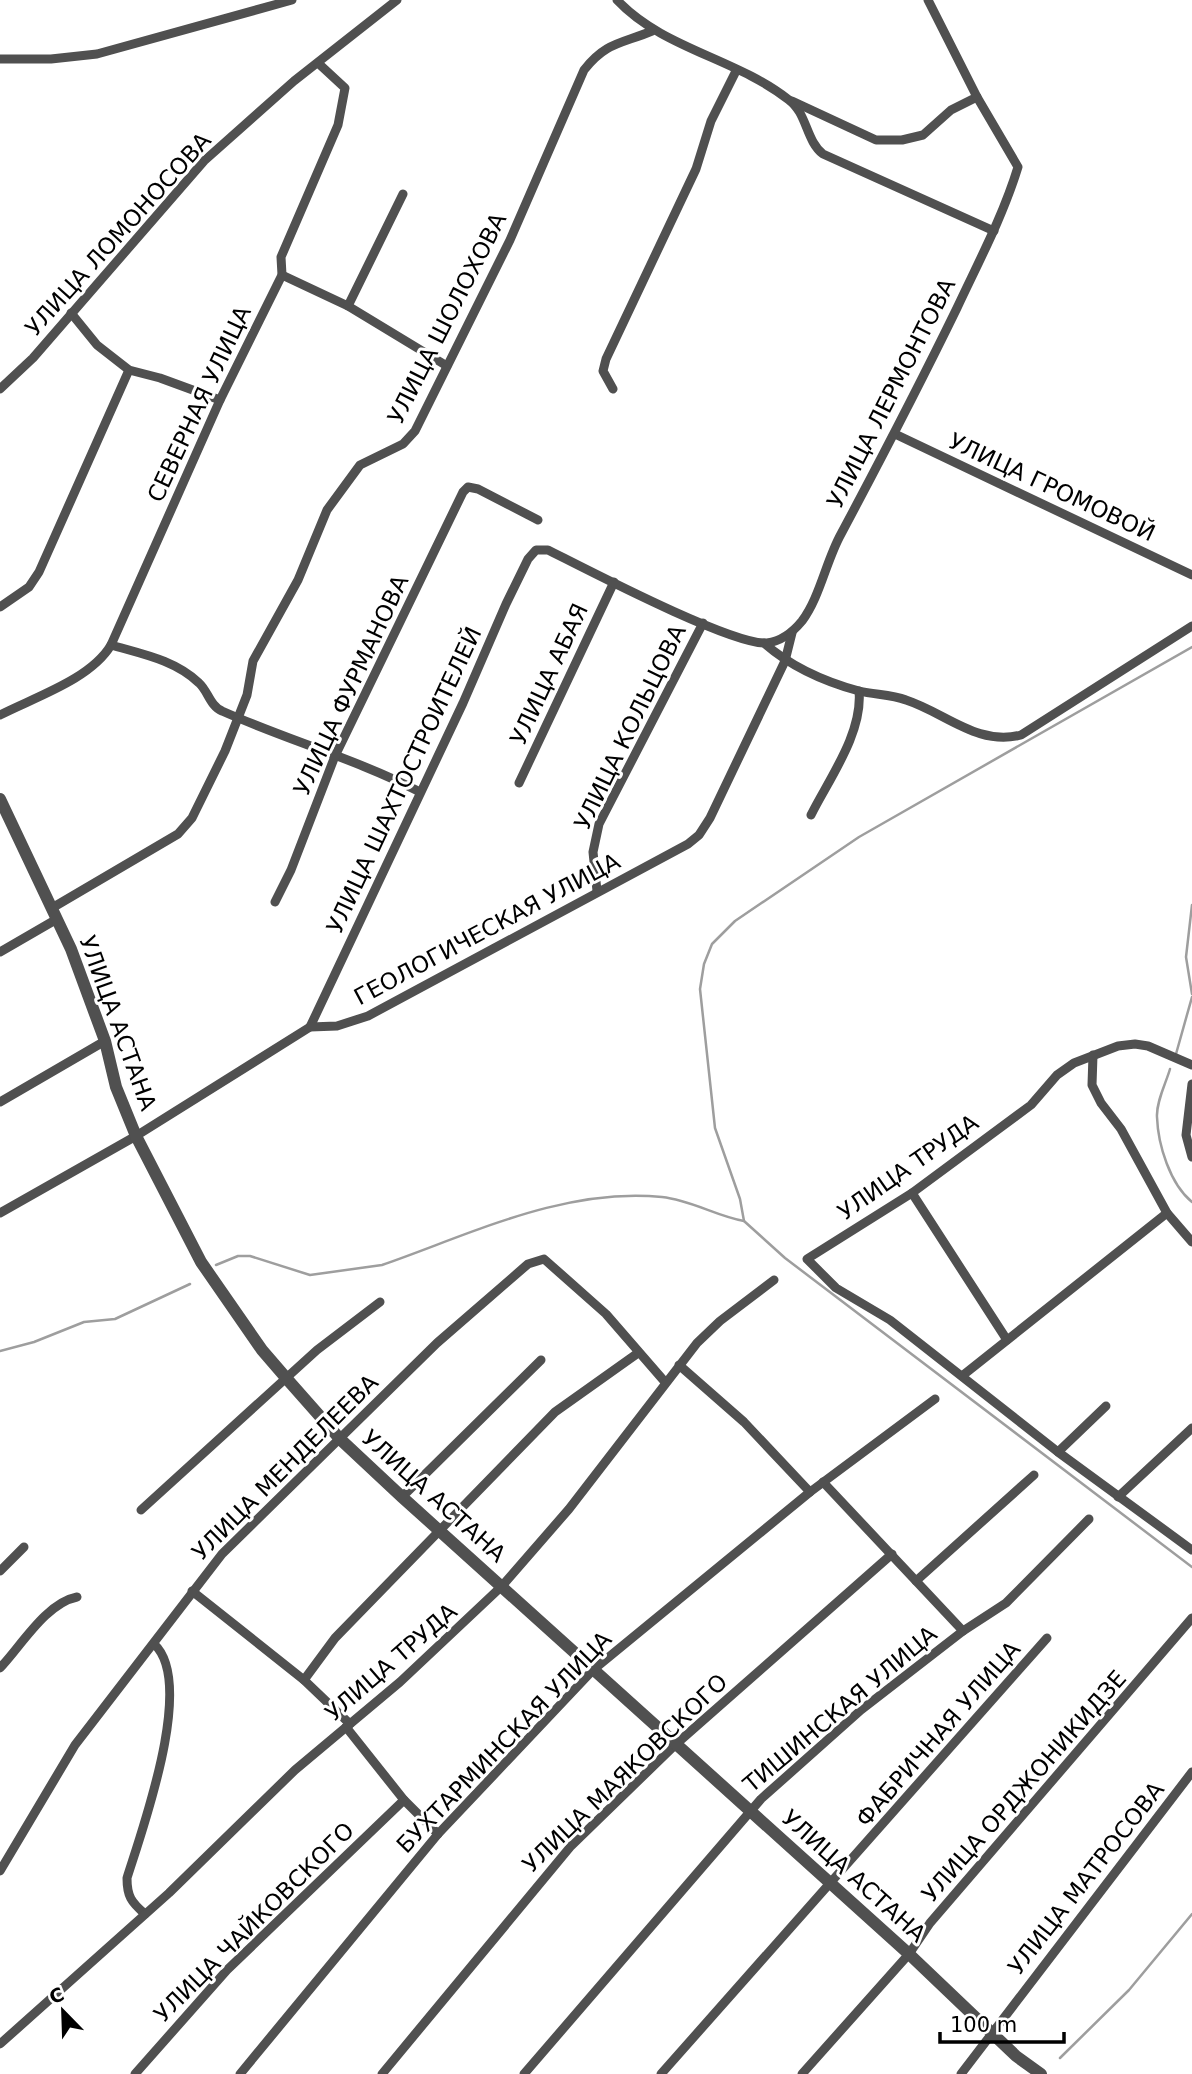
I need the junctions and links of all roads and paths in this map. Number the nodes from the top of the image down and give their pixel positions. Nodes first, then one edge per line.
1 (292, 0) edge
2 (397, 0) edge
3 (617, 0) edge
4 (928, 0) edge
5 (652, 31) junction
6 (0, 59) edge
7 (318, 63) junction
8 (736, 71) junction
9 (977, 97) junction
10 (791, 101) junction
11 (403, 194) dead end
12 (994, 231) junction
13 (282, 275) junction
14 (348, 306) junction
15 (71, 313) junction
16 (447, 366) junction
17 (129, 370) junction
18 (0, 389) edge
19 (613, 389) dead end
20 (219, 401) junction
21 (895, 434) junction
22 (538, 520) dead end
23 (1192, 575) edge
24 (614, 582) junction
25 (0, 607) edge
26 (703, 623) junction
27 (1192, 626) edge
28 (792, 633) junction
29 (764, 643) junction
30 (111, 645) junction
31 (785, 661) junction
32 (859, 691) junction
33 (0, 715) edge
34 (239, 716) junction
35 (335, 756) junction
36 (519, 783) dead end
37 (420, 792) junction
38 (0, 799) edge
39 (811, 815) dead end
40 (6, 825) edge
41 (699, 835) joint
42 (597, 891) junction
43 (275, 902) dead end
44 (54, 914) junction
45 (0, 952) edge
46 (310, 1027) junction
47 (105, 1041) junction
48 (1093, 1055) junction
49 (1192, 1065) edge
50 (1192, 1084) edge
51 (0, 1102) edge
52 (136, 1136) junction
53 (1192, 1157) edge
54 (912, 1193) junction
55 (0, 1213) edge
56 (1167, 1213) junction
57 (1192, 1242) edge
58 (774, 1280) dead end
59 (380, 1302) dead end
60 (1007, 1340) junction
61 (638, 1353) junction
62 (541, 1360) dead end
63 (679, 1365) junction
64 (962, 1376) junction
65 (287, 1380) junction
66 (665, 1382) junction
67 (935, 1399) dead end
68 (1106, 1406) dead end
69 (1192, 1428) edge
70 (340, 1438) junction
71 (1058, 1452) junction
72 (1034, 1475) dead end
73 (823, 1482) junction
74 (810, 1492) junction
75 (402, 1497) junction
76 (1118, 1497) junction
77 (141, 1510) dead end
78 (1089, 1519) dead end
79 (441, 1532) junction
80 (24, 1547) dead end
81 (1192, 1550) edge
82 (892, 1554) junction
83 (0, 1571) edge
84 (916, 1581) junction
85 (502, 1586) junction
86 (192, 1591) junction
87 (77, 1597) dead end
88 (1192, 1618) edge
89 (963, 1631) junction
90 (1047, 1638) dead end
91 (154, 1644) junction
92 (0, 1668) edge
93 (593, 1671) junction
94 (304, 1680) junction
95 (348, 1726) junction
96 (675, 1745) junction
97 (1192, 1772) edge
98 (404, 1800) junction
99 (751, 1810) junction
100 (438, 1834) junction
101 (0, 1871) edge
102 (831, 1883) junction
103 (145, 1914) junction
104 (909, 1954) junction
105 (991, 2032) junction
106 (0, 2043) edge
107 (135, 2074) edge
108 (240, 2074) edge
109 (382, 2074) edge
110 (524, 2074) edge
111 (661, 2074) edge
112 (802, 2074) edge
113 (961, 2074) edge
114 (1041, 2074) edge

1 - 6 street
2 - 7 street, УЛИЦА ЛОМОНОСОВА
3 - 5 street
4 - 9 street
5 - 8 street
5 - 16 street, УЛИЦА ШОЛОХОВА
7 - 13 street, СЕВЕРНАЯ УЛИЦА
7 - 15 street, УЛИЦА ЛОМОНОСОВА
8 - 10 street
8 - 19 street
9 - 10 street
9 - 12 street, УЛИЦА ЛЕРМОНТОВА
10 - 12 street
11 - 14 street
12 - 21 street, УЛИЦА ЛЕРМОНТОВА
13 - 14 street
13 - 20 street, СЕВЕРНАЯ УЛИЦА
14 - 16 street
15 - 17 street
15 - 18 street, УЛИЦА ЛОМОНОСОВА
16 - 34 street, УЛИЦА ШОЛОХОВА
17 - 20 street
17 - 25 street
20 - 30 street, СЕВЕРНАЯ УЛИЦА
21 - 23 street, УЛИЦА ГРОМОВОЙ
21 - 28 street, УЛИЦА ЛЕРМОНТОВА
22 - 35 street, УЛИЦА ФУРМАНОВА
24 - 26 street
24 - 36 street, УЛИЦА АБАЯ
24 - 37 street, УЛИЦА ШАХТОСТРОИТЕЛЕЙ
26 - 29 street
26 - 42 street, УЛИЦА КОЛЬЦОВА
27 - 32 street
28 - 29 street
28 - 31 street, УЛИЦА ЛЕРМОНТОВА
29 - 31 street
30 - 33 street, СЕВЕРНАЯ УЛИЦА
30 - 34 street
31 - 32 street
31 - 41 street, УЛИЦА ЛЕРМОНТОВА
32 - 39 street
34 - 35 street
34 - 44 street, УЛИЦА ШОЛОХОВА
35 - 37 street
35 - 43 street, УЛИЦА ФУРМАНОВА
37 - 46 street, УЛИЦА ШАХТОСТРОИТЕЛЕЙ
38 - 40 street, УЛИЦА АСТАНА
40 - 44 street, УЛИЦА АСТАНА
41 - 42 street, ГЕОЛОГИЧЕСКАЯ УЛИЦА
42 - 46 street, ГЕОЛОГИЧЕСКАЯ УЛИЦА
44 - 45 street, УЛИЦА ШОЛОХОВА
44 - 47 street, УЛИЦА АСТАНА
46 - 52 street, ГЕОЛОГИЧЕСКАЯ УЛИЦА
47 - 51 street
47 - 52 street, УЛИЦА АСТАНА
48 - 49 street, УЛИЦА ТРУДА
48 - 54 street, УЛИЦА ТРУДА
48 - 56 street
50 - 53 street
52 - 55 street, ГЕОЛОГИЧЕСКАЯ УЛИЦА
52 - 65 street, УЛИЦА АСТАНА
54 - 60 street
54 - 64 street, УЛИЦА ТРУДА
56 - 57 street
56 - 60 street
58 - 63 street, УЛИЦА ТРУДА
59 - 65 street
60 - 64 street
61 - 66 street
61 - 70 street, УЛИЦА МЕНДЕЛЕЕВА
61 - 79 street
62 - 75 street
63 - 66 street, УЛИЦА ТРУДА
63 - 74 street
64 - 71 street
65 - 70 street, УЛИЦА АСТАНА
65 - 77 street
66 - 85 street, УЛИЦА ТРУДА
67 - 73 street, БУХТАРМИНСКАЯ УЛИЦА
68 - 71 street
69 - 76 street
70 - 75 street, УЛИЦА АСТАНА
70 - 86 street, УЛИЦА МЕНДЕЛЕЕВА
71 - 76 street
72 - 84 street
73 - 74 street, БУХТАРМИНСКАЯ УЛИЦА
73 - 82 street
74 - 93 street, БУХТАРМИНСКАЯ УЛИЦА
75 - 79 street, УЛИЦА АСТАНА
76 - 81 street
78 - 89 street, ТИШИНСКАЯ УЛИЦА
79 - 85 street, УЛИЦА АСТАНА
79 - 94 street
80 - 83 street
82 - 84 street
82 - 96 street, УЛИЦА МАЯКОВСКОГО
84 - 89 street
85 - 93 street, УЛИЦА АСТАНА
85 - 95 street, УЛИЦА ТРУДА
86 - 91 street, УЛИЦА МЕНДЕЛЕЕВА
86 - 94 street
87 - 92 street
88 - 104 street, УЛИЦА ОРДЖОНИКИДЗЕ
89 - 99 street, ТИШИНСКАЯ УЛИЦА
90 - 102 street, ФАБРИЧНАЯ УЛИЦА
91 - 101 street, УЛИЦА МЕНДЕЛЕЕВА
91 - 103 street
93 - 96 street, УЛИЦА АСТАНА
93 - 100 street, БУХТАРМИНСКАЯ УЛИЦА
94 - 95 street
95 - 98 street
95 - 103 street, УЛИЦА ТРУДА
96 - 99 street, УЛИЦА АСТАНА
96 - 109 street, УЛИЦА МАЯКОВСКОГО
97 - 105 street, УЛИЦА МАТРОСОВА
98 - 100 street
98 - 107 street, УЛИЦА ЧАЙКОВСКОГО
99 - 102 street, УЛИЦА АСТАНА
99 - 110 street, ТИШИНСКАЯ УЛИЦА
100 - 108 street, БУХТАРМИНСКАЯ УЛИЦА
102 - 104 street, УЛИЦА АСТАНА
102 - 111 street, ФАБРИЧНАЯ УЛИЦА
103 - 106 street, УЛИЦА ТРУДА
104 - 105 street, УЛИЦА АСТАНА
104 - 112 street, УЛИЦА ОРДЖОНИКИДЗЕ
105 - 113 street, УЛИЦА МАТРОСОВА
105 - 114 street, УЛИЦА АСТАНА

